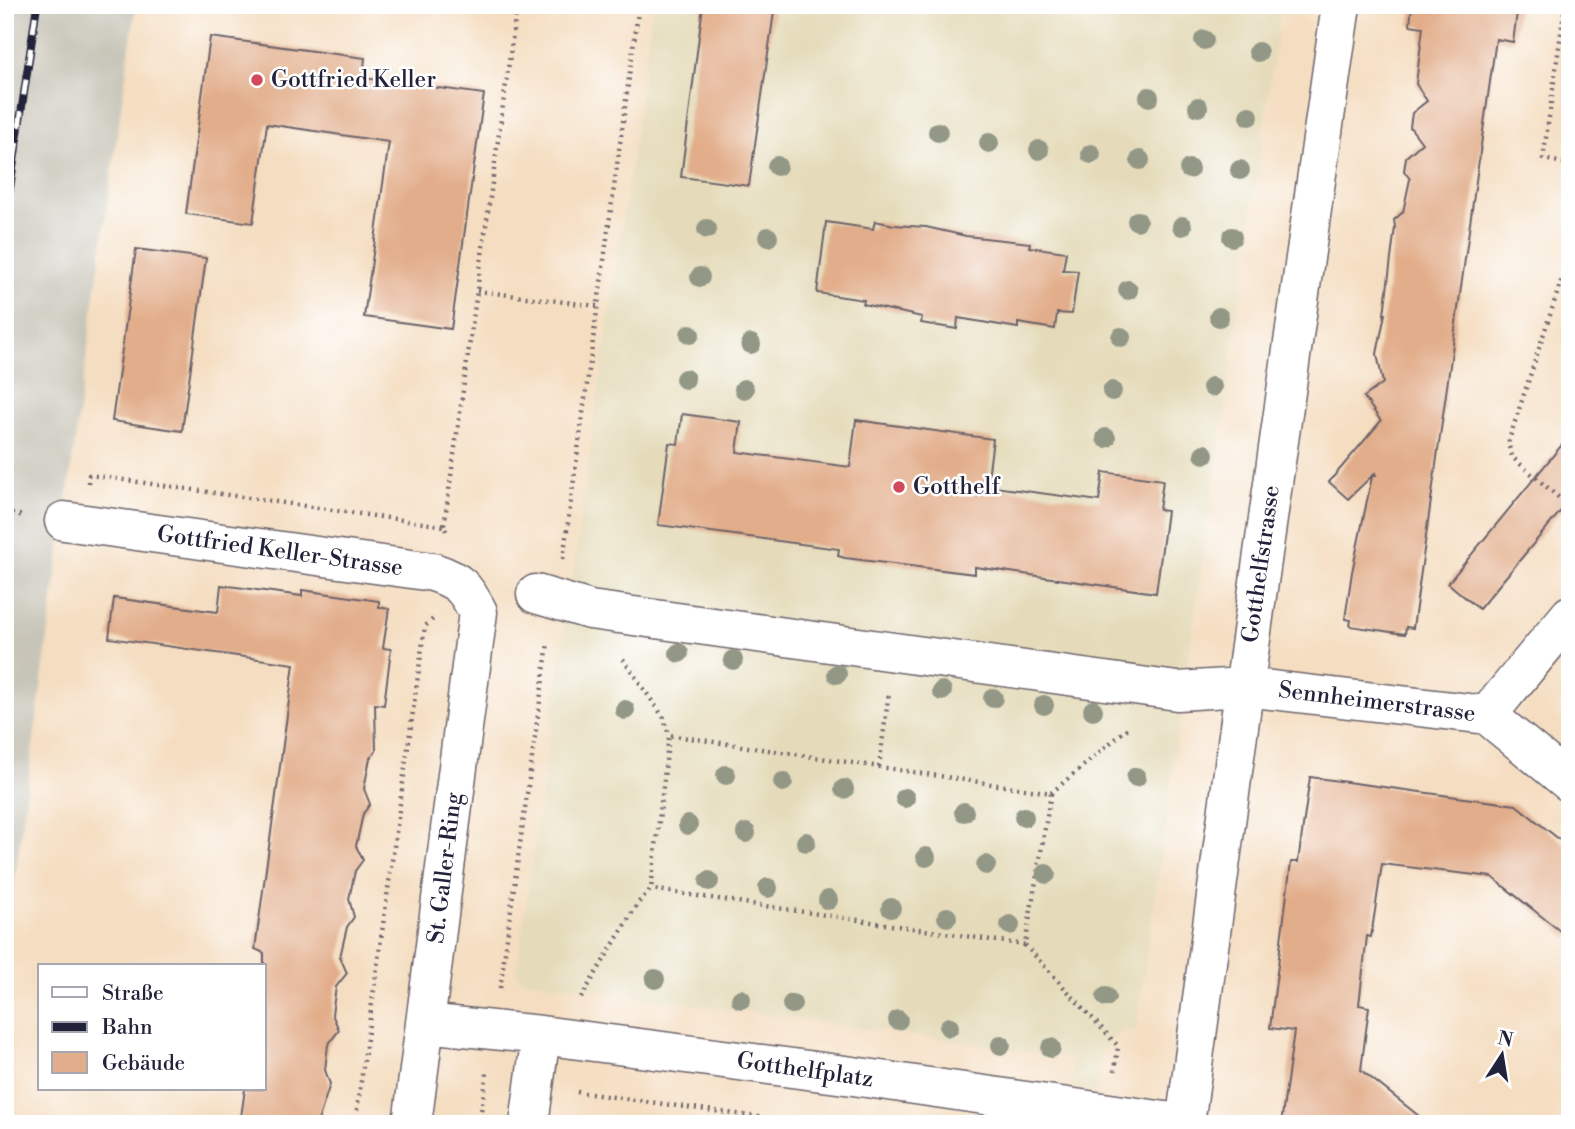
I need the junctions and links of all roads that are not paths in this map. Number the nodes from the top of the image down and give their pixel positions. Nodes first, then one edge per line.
1 (1341, 5) edge
2 (64, 521) dead end
3 (536, 594) road end
4 (478, 612) joint
5 (1570, 615) edge
6 (1245, 687) junction
7 (1487, 715) junction
8 (1570, 783) edge
9 (425, 1023) junction
10 (541, 1035) junction
11 (1185, 1123) edge
12 (412, 1124) edge
13 (529, 1124) edge

1 - 6 street, Gotthelfstrasse
2 - 4 street, Gottfried Keller-Strasse
3 - 6 street, Sennheimerstrasse
4 - 9 street, St. Galler-Ring
5 - 7 street
6 - 7 street, Sennheimerstrasse
6 - 11 street, Gotthelfstrasse
7 - 8 street, Sennheimerstrasse
9 - 10 street, Gotthelfplatz
9 - 12 street, St. Galler-Ring
10 - 11 street, Gotthelfplatz
10 - 13 street

